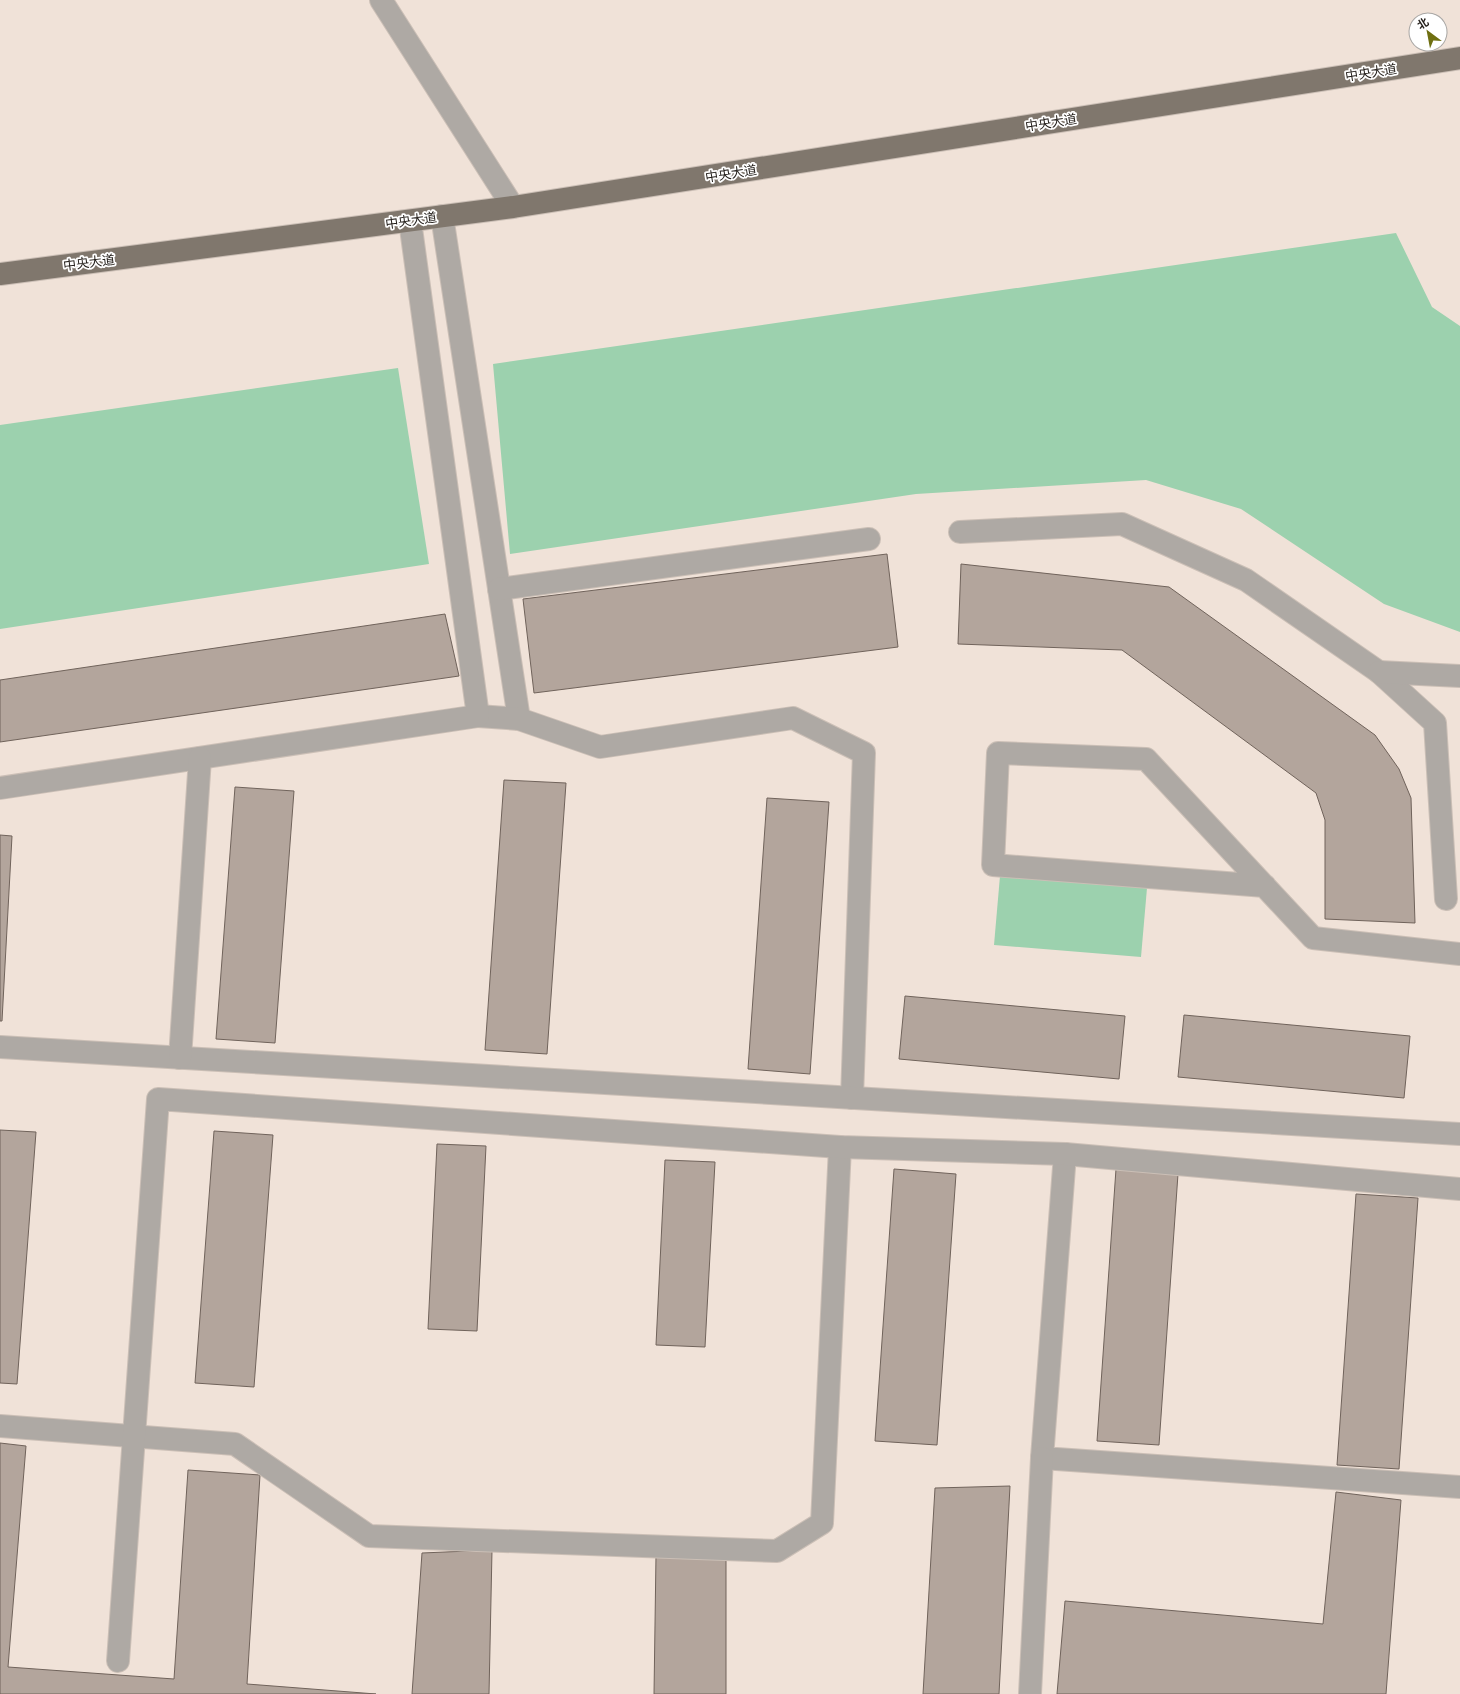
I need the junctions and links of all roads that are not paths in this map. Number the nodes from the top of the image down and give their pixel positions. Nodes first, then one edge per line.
1 (381, 0) edge
2 (1460, 58) edge
3 (513, 207) junction
4 (442, 216) junction
5 (410, 221) junction
6 (0, 274) edge
7 (960, 532) dead end
8 (869, 539) dead end
9 (499, 589) junction
10 (1379, 672) junction
11 (1460, 676) edge
12 (478, 716) junction
13 (519, 719) junction
14 (200, 758) junction
15 (0, 788) edge
16 (1264, 886) junction
17 (1446, 899) dead end
18 (1460, 954) edge
19 (0, 1047) edge
20 (180, 1058) junction
21 (852, 1098) junction
22 (1460, 1134) edge
23 (840, 1147) junction
24 (1065, 1154) junction
25 (1460, 1189) edge
26 (0, 1426) edge
27 (134, 1436) junction
28 (1042, 1458) junction
29 (1460, 1487) edge
30 (118, 1661) dead end
31 (1030, 1694) edge

1 - 3 street
2 - 3 main road, 中央大道
3 - 4 main road, 中央大道
4 - 5 main road, 中央大道
4 - 9 street
5 - 6 main road, 中央大道
5 - 12 street
7 - 10 street
8 - 9 street
9 - 13 street
10 - 11 street
10 - 17 street
12 - 13 street
12 - 14 street
13 - 21 street
14 - 15 street
14 - 20 street
16 - 16 street
16 - 18 street
19 - 20 street
20 - 21 street
21 - 22 street
23 - 24 street
23 - 27 street
23 - 27 street
24 - 25 street
24 - 28 street
26 - 27 street
27 - 30 street
28 - 29 street
28 - 31 street

